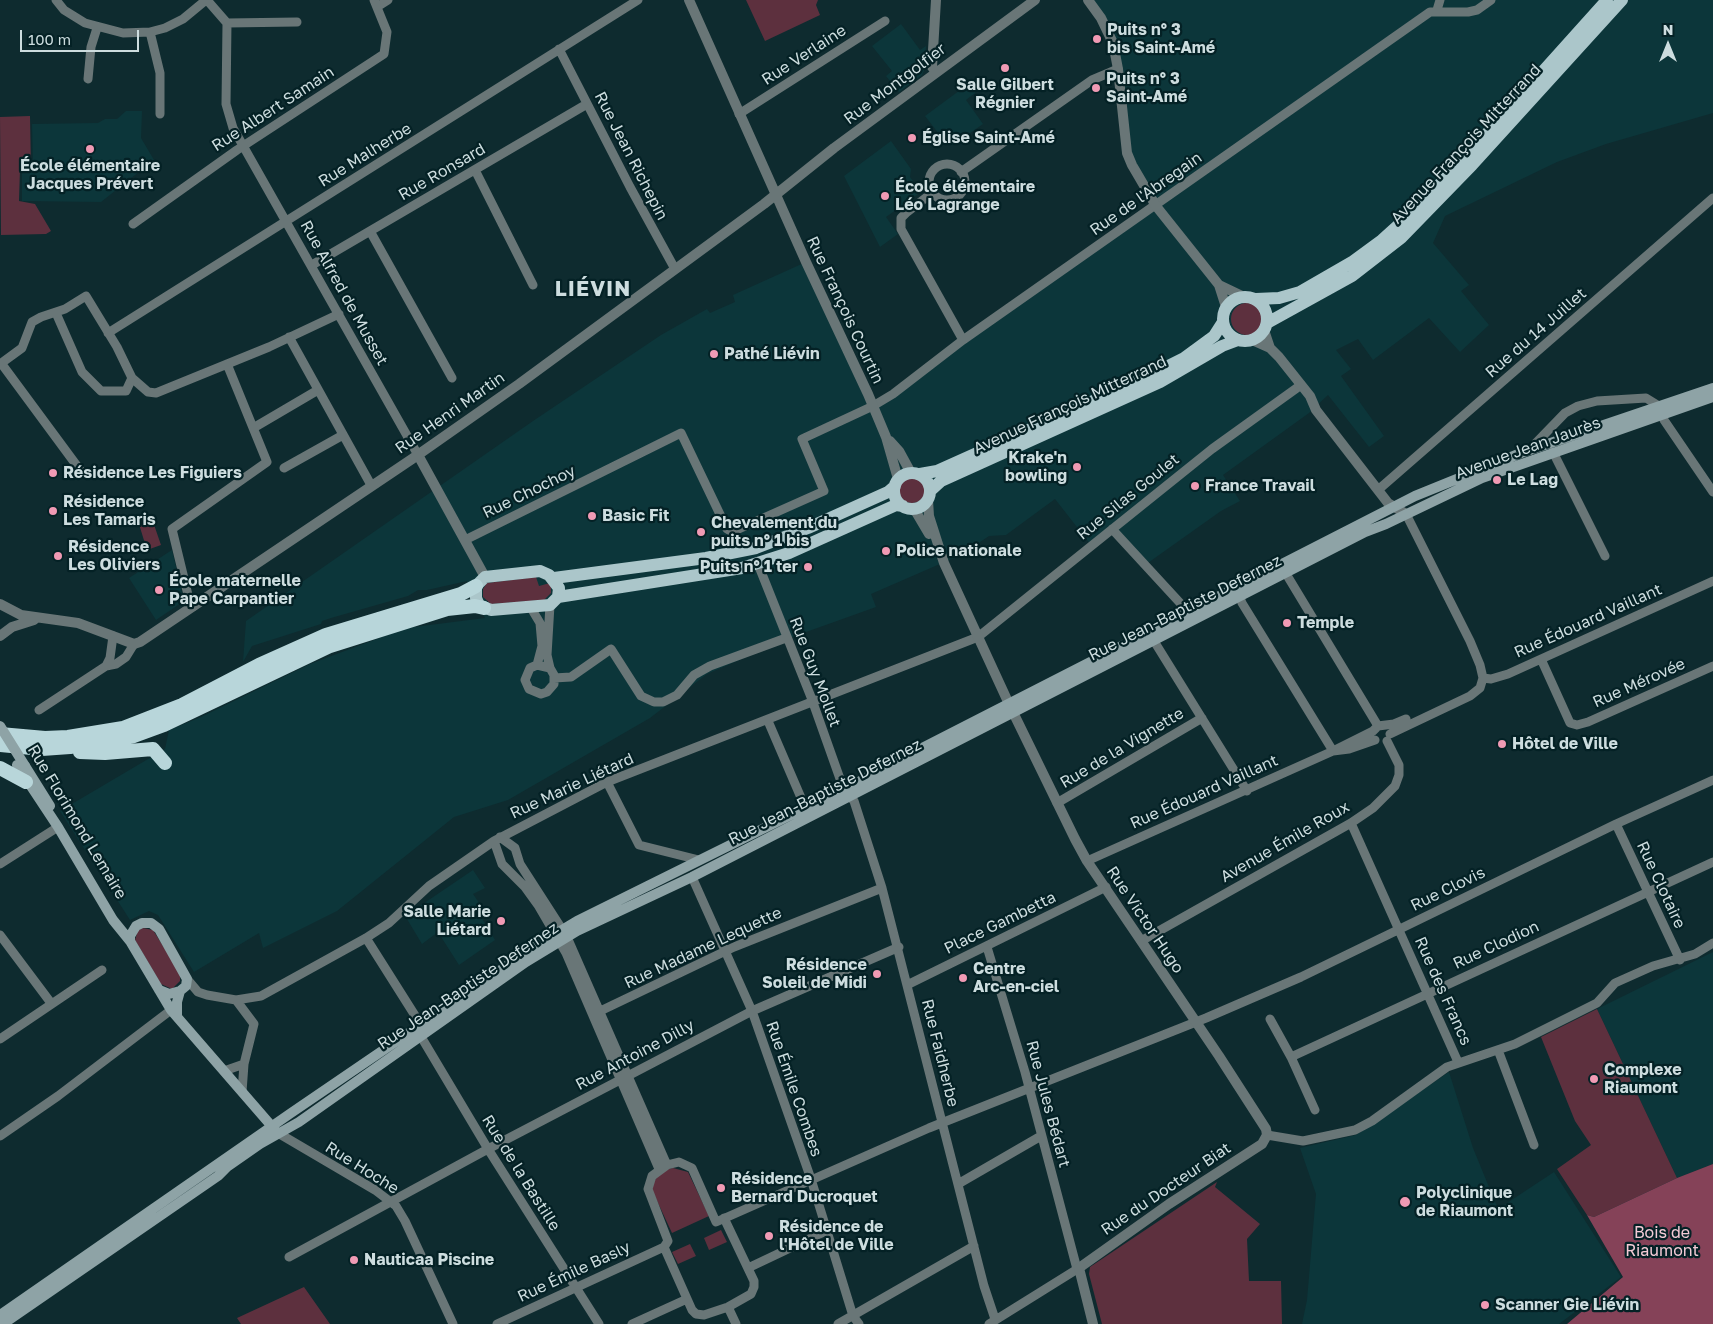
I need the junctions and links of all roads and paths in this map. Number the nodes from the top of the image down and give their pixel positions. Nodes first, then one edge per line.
1 (56, 0) edge
2 (207, 0) edge
3 (388, 0) edge
4 (638, 0) edge
5 (689, 0) edge
6 (936, 0) edge
7 (1035, 0) edge
8 (1088, 0) edge
9 (1440, 0) edge
10 (1491, 0) edge
11 (1606, 0) edge
12 (1622, 0) edge
13 (375, 3) edge
14 (1437, 10) junction
15 (884, 21) dead end
16 (227, 22) junction
17 (297, 22) dead end
18 (97, 28) junction
19 (150, 32) junction
20 (561, 52) junction
21 (1118, 69) junction
22 (936, 72) junction
23 (88, 79) dead end
24 (587, 104) junction
25 (160, 114) dead end
26 (739, 114) junction
27 (244, 147) junction
28 (476, 170) junction
29 (961, 172) junction
30 (932, 193) junction
31 (776, 195) junction
32 (1713, 198) edge
33 (1156, 206) junction
34 (286, 221) junction
35 (133, 224) dead end
36 (370, 231) junction
37 (312, 266) junction
38 (676, 269) junction
39 (533, 285) dead end
40 (1219, 285) junction
41 (1242, 296) junction
42 (1256, 299) junction
43 (1226, 307) junction
44 (56, 313) junction
45 (339, 314) junction
46 (1222, 322) junction
47 (1266, 327) junction
48 (108, 333) junction
49 (289, 337) junction
50 (963, 340) junction
51 (1238, 340) junction
52 (1252, 340) junction
53 (1270, 348) junction
54 (1207, 349) junction
55 (1, 364) edge
56 (227, 364) junction
57 (132, 378) junction
58 (452, 378) dead end
59 (1301, 385) junction
60 (1713, 388) edge
61 (318, 390) junction
62 (1713, 397) edge
63 (873, 406) junction
64 (1660, 410) junction
65 (255, 427) junction
66 (343, 435) junction
67 (886, 437) junction
68 (1536, 448) junction
69 (1553, 452) junction
70 (418, 455) junction
71 (284, 468) dead end
72 (82, 474) dead end
73 (916, 474) junction
74 (939, 476) junction
75 (896, 482) junction
76 (371, 485) junction
77 (1378, 490) junction
78 (1713, 492) edge
79 (929, 495) junction
80 (907, 508) junction
81 (1393, 508) junction
82 (1406, 514) junction
83 (1112, 529) junction
84 (465, 540) junction
85 (939, 551) junction
86 (1605, 556) dead end
87 (758, 564) junction
88 (1285, 572) junction
89 (554, 578) junction
90 (480, 581) junction
91 (1713, 581) edge
92 (1239, 595) junction
93 (554, 601) junction
94 (0, 604) edge
95 (194, 606) junction
96 (484, 608) junction
97 (530, 608) junction
98 (1192, 615) junction
99 (40, 618) junction
100 (0, 636) edge
101 (113, 636) junction
102 (978, 637) junction
103 (786, 638) junction
104 (1154, 641) junction
105 (134, 644) junction
106 (1541, 659) junction
107 (537, 665) junction
108 (106, 666) junction
109 (1713, 666) edge
110 (550, 668) junction
111 (554, 678) junction
112 (1483, 678) junction
113 (812, 702) junction
114 (1011, 708) junction
115 (38, 710) dead end
116 (1202, 718) junction
117 (768, 721) junction
118 (0, 726) edge
119 (1381, 733) junction
120 (0, 736) edge
121 (0, 744) edge
122 (42, 749) junction
123 (1333, 751) junction
124 (166, 763) dead end
125 (21, 765) junction
126 (0, 768) edge
127 (1713, 780) edge
128 (26, 782) junction
129 (607, 782) junction
130 (1247, 791) junction
131 (847, 793) junction
132 (1057, 803) junction
133 (805, 808) junction
134 (1351, 823) junction
135 (1616, 824) junction
136 (58, 827) junction
137 (497, 839) junction
138 (698, 860) junction
139 (1087, 861) junction
140 (1713, 862) edge
141 (0, 864) edge
142 (692, 877) junction
143 (1106, 887) junction
144 (882, 888) junction
145 (1648, 892) junction
146 (136, 926) junction
147 (1399, 929) junction
148 (0, 935) edge
149 (560, 936) junction
150 (366, 938) junction
151 (130, 941) junction
152 (1141, 941) junction
153 (1713, 943) edge
154 (987, 947) junction
155 (899, 948) junction
156 (726, 950) junction
157 (1680, 960) junction
158 (102, 970) dead end
159 (187, 979) junction
160 (908, 985) junction
161 (159, 990) junction
162 (180, 991) junction
163 (1427, 993) junction
164 (236, 1000) junction
165 (51, 1003) junction
166 (752, 1011) junction
167 (174, 1013) junction
168 (596, 1013) junction
169 (1270, 1019) dead end
170 (1195, 1022) junction
171 (420, 1030) junction
172 (2, 1035) edge
173 (1498, 1050) junction
174 (1292, 1057) junction
175 (1458, 1062) junction
176 (244, 1064) junction
177 (224, 1071) junction
178 (624, 1077) junction
179 (1029, 1088) junction
180 (242, 1092) junction
181 (1315, 1110) dead end
182 (942, 1122) junction
183 (274, 1130) junction
184 (1267, 1135) junction
185 (0, 1136) edge
186 (1041, 1136) junction
187 (1534, 1145) dead end
188 (488, 1149) junction
189 (663, 1167) junction
190 (810, 1179) junction
191 (958, 1184) junction
192 (391, 1202) junction
193 (720, 1220) junction
194 (826, 1231) junction
195 (666, 1244) junction
196 (974, 1246) junction
197 (289, 1257) dead end
198 (748, 1268) junction
199 (1078, 1269) junction
200 (575, 1287) junction
201 (687, 1299) junction
202 (728, 1306) junction
203 (0, 1315) edge
204 (853, 1316) junction
205 (992, 1322) edge
206 (3, 1324) edge
207 (452, 1324) edge
208 (497, 1324) edge
209 (599, 1324) edge
210 (632, 1324) edge
211 (736, 1324) edge
212 (838, 1324) edge
213 (859, 1324) edge
214 (1093, 1324) edge

1 - 18 street
2 - 16 street
2 - 19 street
3 - 13 street
4 - 20 street, Rue Malherbe
5 - 26 street, Rue François Courtin
6 - 22 street
7 - 22 street, Rue Montgolfier
8 - 21 street
9 - 14 street
10 - 14 street
11 - 42 main road, Avenue François Mitterrand
12 - 47 main road, Avenue François Mitterrand
13 - 27 street, Rue Albert Samain
14 - 33 street, Rue de l'Abregain
15 - 26 street, Rue Verlaine
16 - 17 street
16 - 27 street, Rue Alfred de Musset
18 - 19 street
18 - 23 street
19 - 25 street
20 - 24 street, Rue Jean Richepin
20 - 34 street, Rue Malherbe
21 - 29 street
21 - 33 street
22 - 31 street, Rue Montgolfier
24 - 28 street, Rue Ronsard
24 - 38 street, Rue Jean Richepin
26 - 31 street, Rue François Courtin
27 - 34 street, Rue Alfred de Musset
27 - 35 street, Rue Albert Samain
28 - 36 street, Rue Ronsard
28 - 39 street
29 - 30 street
29 - 30 street
30 - 50 street
31 - 38 street, Rue Henri Martin
31 - 63 street, Rue François Courtin
32 - 77 street, Rue du 14 Juillet
33 - 40 street
33 - 50 street, Rue de l'Abregain
34 - 37 street, Rue Alfred de Musset
34 - 48 street, Rue Malherbe
36 - 37 street, Rue Ronsard
36 - 58 street
37 - 45 street, Rue Alfred de Musset
38 - 70 street, Rue Henri Martin
40 - 41 street
40 - 43 street
41 - 42 main road
41 - 43 main road
42 - 47 main road
43 - 46 main road
44 - 48 street
44 - 55 street
44 - 57 street
45 - 49 street
45 - 70 street, Rue Alfred de Musset
46 - 51 main road
46 - 54 main road
47 - 52 main road
47 - 53 street
48 - 57 street
49 - 56 street
49 - 61 street
50 - 63 street, Rue de l'Abregain
51 - 52 main road
51 - 54 main road
52 - 53 street
53 - 59 street
54 - 74 main road, Avenue François Mitterrand
55 - 72 street
56 - 57 street
56 - 65 street
59 - 77 street
59 - 83 street, Rue Silas Goulet
60 - 64 main road, Avenue Jean Jaurès
61 - 65 street
61 - 66 street
62 - 64 main road, Avenue Jean Jaurès
63 - 67 street, Rue François Courtin
63 - 84 street, Rue Chochoy
64 - 68 main road, Avenue Jean Jaurès
64 - 68 street, Avenue Jean Jaurès
64 - 69 main road, Avenue Jean Jaurès
64 - 78 street
65 - 95 street
66 - 71 street
66 - 76 street
67 - 73 street
67 - 75 street
68 - 81 main road, Avenue Jean Jaurès
69 - 82 main road, Avenue Jean Jaurès
69 - 86 street
70 - 76 street, Rue Henri Martin
70 - 84 street
73 - 74 main road
73 - 75 main road
73 - 79 main road
74 - 79 main road
75 - 80 main road
75 - 89 main road
76 - 95 street, Rue Henri Martin
77 - 81 street
79 - 80 main road
79 - 85 street
80 - 85 street
80 - 87 main road
81 - 82 street
81 - 98 main road, Rue Jean-Baptiste Defernez
82 - 88 main road, Rue Jean-Baptiste Defernez
82 - 112 street
83 - 98 street
83 - 102 street, Rue Silas Goulet
84 - 90 street
85 - 102 street
87 - 93 main road
87 - 103 street, Rue Guy Mollet
88 - 92 main road, Rue Jean-Baptiste Defernez
88 - 119 street, Avenue Émile Roux
89 - 90 main road
89 - 93 main road
90 - 96 main road
90 - 120 highway
91 - 106 street, Rue Édouard Vaillant
92 - 98 main road, Rue Jean-Baptiste Defernez
92 - 123 street
93 - 97 main road
93 - 110 street
94 - 99 street
95 - 105 street, Rue Henri Martin
96 - 97 main road
96 - 122 highway
97 - 107 street
98 - 104 main road, Rue Jean-Baptiste Defernez
98 - 114 main road, Rue Jean-Baptiste Defernez
99 - 100 street
99 - 101 street
101 - 105 street
101 - 108 street
102 - 113 street, Rue Marie Liétard
102 - 114 street
103 - 111 street
103 - 113 street, Rue Guy Mollet
104 - 114 main road, Rue Jean-Baptiste Defernez
104 - 116 street
105 - 108 street
106 - 109 street, Rue Mérovée
106 - 112 street, Rue Édouard Vaillant
107 - 110 street
107 - 111 street
108 - 115 street
110 - 111 street
112 - 119 street, Rue Édouard Vaillant
113 - 117 street, Rue Marie Liétard
113 - 131 street, Rue Guy Mollet
114 - 131 main road, Rue Jean-Baptiste Defernez
114 - 132 street, Rue Victor Hugo
116 - 130 street
116 - 132 street, Rue de la Vignette
117 - 129 street, Rue Marie Liétard
117 - 133 street
118 - 125 main road, Rue Florimond Lemaire, bridge
119 - 123 street, Rue Édouard Vaillant
119 - 134 street, Avenue Émile Roux
120 - 125 main road, Rue Florimond Lemaire
121 - 122 highway
122 - 124 highway
123 - 130 street, Rue Édouard Vaillant
125 - 128 main road, Rue Florimond Lemaire
125 - 146 main road, Rue Florimond Lemaire
126 - 128 highway
127 - 135 street, Rue Clovis
128 - 136 main road, Rue Florimond Lemaire
129 - 137 street, Rue Marie Liétard
129 - 138 street
130 - 139 street, Rue Édouard Vaillant
131 - 133 main road, Rue Jean-Baptiste Defernez
131 - 142 main road, Rue Jean-Baptiste Defernez
131 - 144 street, Rue Faidherbe
132 - 139 street, Rue Victor Hugo
133 - 138 main road, Rue Jean-Baptiste Defernez
134 - 147 street, Rue des Francs
134 - 152 street, Avenue Émile Roux
135 - 145 street, Rue Clotaire
135 - 147 street, Rue Clovis
136 - 141 street
136 - 151 main road, Rue Florimond Lemaire
137 - 149 street
137 - 149 street
137 - 150 street, Rue Marie Liétard
138 - 149 main road, Rue Jean-Baptiste Defernez
139 - 143 street, Rue Victor Hugo
140 - 145 street, Rue Clodion
142 - 149 main road, Rue Jean-Baptiste Defernez
142 - 156 street, Rue Émile Combes
143 - 152 street, Rue Victor Hugo
143 - 154 street, Place Gambetta
144 - 155 street, Rue Faidherbe
144 - 156 street, Rue Madame Lequette
145 - 157 street, Rue Clotaire
145 - 163 street, Rue Clodion
146 - 151 main road
146 - 159 main road
147 - 163 street, Rue des Francs
147 - 170 street, Rue Clovis
148 - 165 street
149 - 168 street
149 - 171 main road, Rue Jean-Baptiste Defernez
150 - 164 street, Rue Marie Liétard
150 - 171 street, Rue de la Bastille
151 - 161 main road, Rue Florimond Lemaire
152 - 170 street, Rue Victor Hugo
153 - 157 street
154 - 160 street, Place Gambetta
154 - 179 street, Rue Jules Bédart
155 - 160 street, Rue Faidherbe
155 - 166 street, Rue Antoine Dilly
156 - 166 street, Rue Émile Combes
156 - 168 street, Rue Madame Lequette
157 - 173 street
158 - 165 street
159 - 162 main road
159 - 164 street
160 - 182 street, Rue Faidherbe
161 - 162 main road
161 - 167 main road, Rue Florimond Lemaire
162 - 167 main road
163 - 174 street, Rue Clodion
163 - 175 street, Rue des Francs
164 - 176 street
165 - 172 street
166 - 178 street, Rue Antoine Dilly
166 - 190 street, Rue Émile Combes
167 - 177 main road, Rue Florimond Lemaire
167 - 185 street
168 - 178 street
169 - 174 street
170 - 179 street, Rue Clovis
170 - 184 street, Rue Victor Hugo
171 - 183 main road, Rue Jean-Baptiste Defernez
171 - 188 street, Rue de la Bastille
173 - 175 street
173 - 187 street
174 - 181 street
175 - 184 street
176 - 177 street
176 - 180 street
177 - 180 main road, Rue Florimond Lemaire
178 - 188 street, Rue Antoine Dilly
178 - 189 street
179 - 182 street, Rue Clovis
179 - 186 street, Rue Jules Bédart
180 - 183 main road, Rue Florimond Lemaire
182 - 190 street
182 - 191 street, Rue Faidherbe
183 - 192 street, Rue Hoche
183 - 203 main road
183 - 206 main road
184 - 199 street, Rue du Docteur Biat
186 - 191 street
186 - 199 street, Rue Jules Bédart
188 - 192 street, Rue Antoine Dilly
188 - 200 street, Rue de la Bastille
189 - 193 street
189 - 195 street
190 - 193 street
190 - 194 street, Rue Émile Combes
191 - 196 street, Rue Faidherbe
192 - 197 street, Rue Antoine Dilly
192 - 207 street, Rue Hoche
193 - 198 street
194 - 198 street
194 - 204 street, Rue Émile Combes
195 - 200 street, Rue Émile Basly
195 - 201 street
196 - 204 street
196 - 205 street, Rue Faidherbe
198 - 202 street
199 - 205 street
199 - 214 street
200 - 208 street, Rue Émile Basly
200 - 209 street, Rue de la Bastille
201 - 202 street
201 - 210 street
202 - 211 street
204 - 212 street
204 - 213 street, Rue Émile Combes

